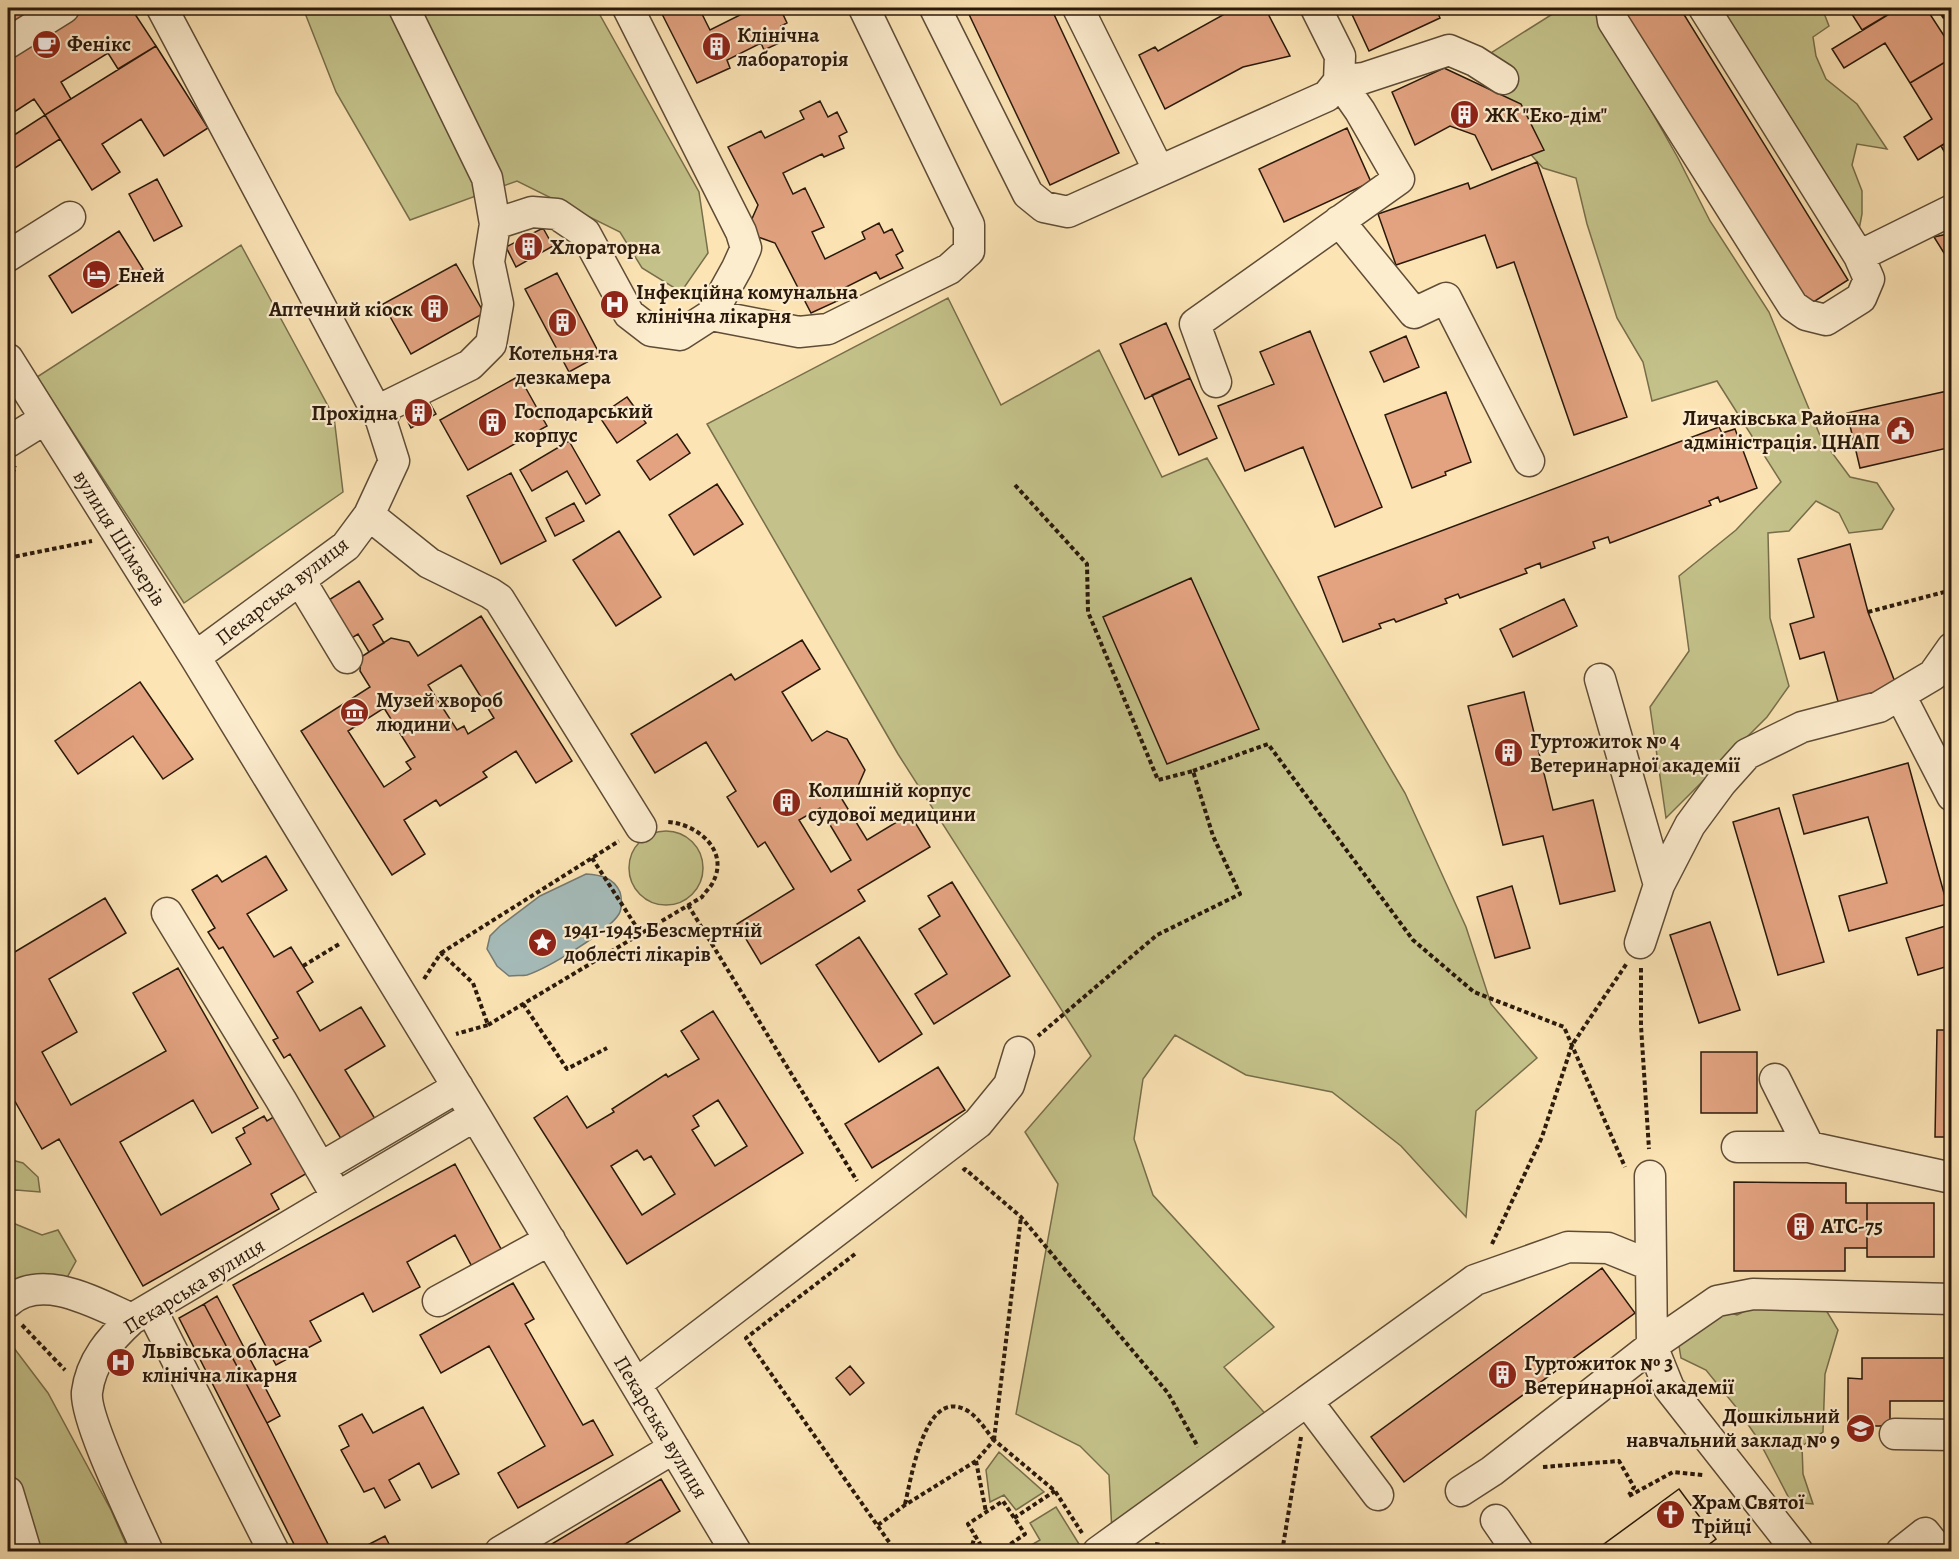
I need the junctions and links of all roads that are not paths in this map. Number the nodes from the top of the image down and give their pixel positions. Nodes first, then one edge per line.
1 (64, 8) edge
2 (162, 8) edge
3 (404, 8) edge
4 (628, 8) edge
5 (864, 8) edge
6 (935, 8) edge
7 (1078, 8) edge
8 (1317, 8) edge
9 (1611, 8) edge
10 (1704, 8) edge
11 (8, 43) edge
12 (1339, 69) junction
13 (1503, 79) dead end
14 (1159, 171) junction
15 (1952, 210) edge
16 (70, 218) dead end
17 (1339, 221) junction
18 (495, 224) junction
19 (8, 256) edge
20 (1860, 256) junction
21 (711, 315) junction
22 (8, 359) edge
23 (1216, 382) dead end
24 (45, 419) junction
25 (381, 420) junction
26 (8, 442) edge
27 (1529, 461) dead end
28 (369, 515) junction
29 (300, 580) junction
30 (1952, 648) edge
31 (195, 657) junction
32 (347, 658) dead end
33 (1600, 679) dead end
34 (1900, 695) junction
35 (1952, 796) edge
36 (641, 827) road end
37 (1659, 885) junction
38 (167, 913) dead end
39 (1640, 943) road end
40 (1019, 1052) road end
41 (1775, 1079) dead end
42 (458, 1086) junction
43 (477, 1117) junction
44 (1737, 1147) dead end
45 (1809, 1147) junction
46 (320, 1168) junction
47 (1639, 1174) road end
48 (1952, 1178) edge
49 (337, 1197) junction
50 (550, 1240) junction
51 (1650, 1264) junction
52 (1952, 1299) edge
53 (438, 1301) dead end
54 (11, 1310) edge
55 (142, 1314) junction
56 (1652, 1346) junction
57 (636, 1384) junction
58 (1307, 1401) junction
59 (1895, 1434) dead end
60 (1952, 1435) edge
61 (674, 1448) junction
62 (1461, 1491) dead end
63 (8, 1492) edge
64 (1378, 1495) dead end
65 (1496, 1520) dead end
66 (1108, 1545) edge
67 (26, 1551) edge
68 (148, 1551) edge
69 (273, 1551) edge
70 (500, 1551) edge
71 (736, 1551) edge
72 (1518, 1551) edge
73 (1798, 1551) edge
74 (1901, 1551) edge
75 (1940, 1551) edge

1 - 11 street
2 - 25 street, Пекарська вулиця
3 - 18 street
4 - 21 street
5 - 21 street
6 - 14 street
7 - 14 street
8 - 12 street
9 - 20 street
10 - 20 street
12 - 13 street
12 - 14 street
12 - 17 street
15 - 20 street
16 - 19 street
17 - 23 street
17 - 27 street
18 - 21 street
18 - 25 street
22 - 24 street, вулиця Шімзерів
24 - 26 street
24 - 31 street, вулиця Шімзерів
25 - 28 street, Пекарська вулиця
28 - 29 street, Пекарська вулиця
28 - 36 street
29 - 31 street, Пекарська вулиця
29 - 32 street
30 - 34 street
31 - 42 street, Пекарська вулиця
33 - 37 street
34 - 35 street
34 - 37 street
37 - 39 street
38 - 46 street
40 - 57 street
41 - 45 street
42 - 43 street, Пекарська вулиця
42 - 46 street
43 - 49 street, Пекарська вулиця
43 - 50 street, Пекарська вулиця
44 - 45 street
45 - 48 street
46 - 49 street
47 - 51 street
49 - 55 street, Пекарська вулиця
50 - 53 street
50 - 57 street, Пекарська вулиця
51 - 56 street
51 - 58 street
52 - 56 street
54 - 55 street
55 - 68 street, Пекарська вулиця
55 - 69 street
56 - 62 street
56 - 73 street
57 - 61 street, Пекарська вулиця
58 - 64 street
58 - 66 street
59 - 60 street
61 - 70 street
61 - 71 street, Пекарська вулиця
63 - 67 street
65 - 72 street
74 - 75 street

